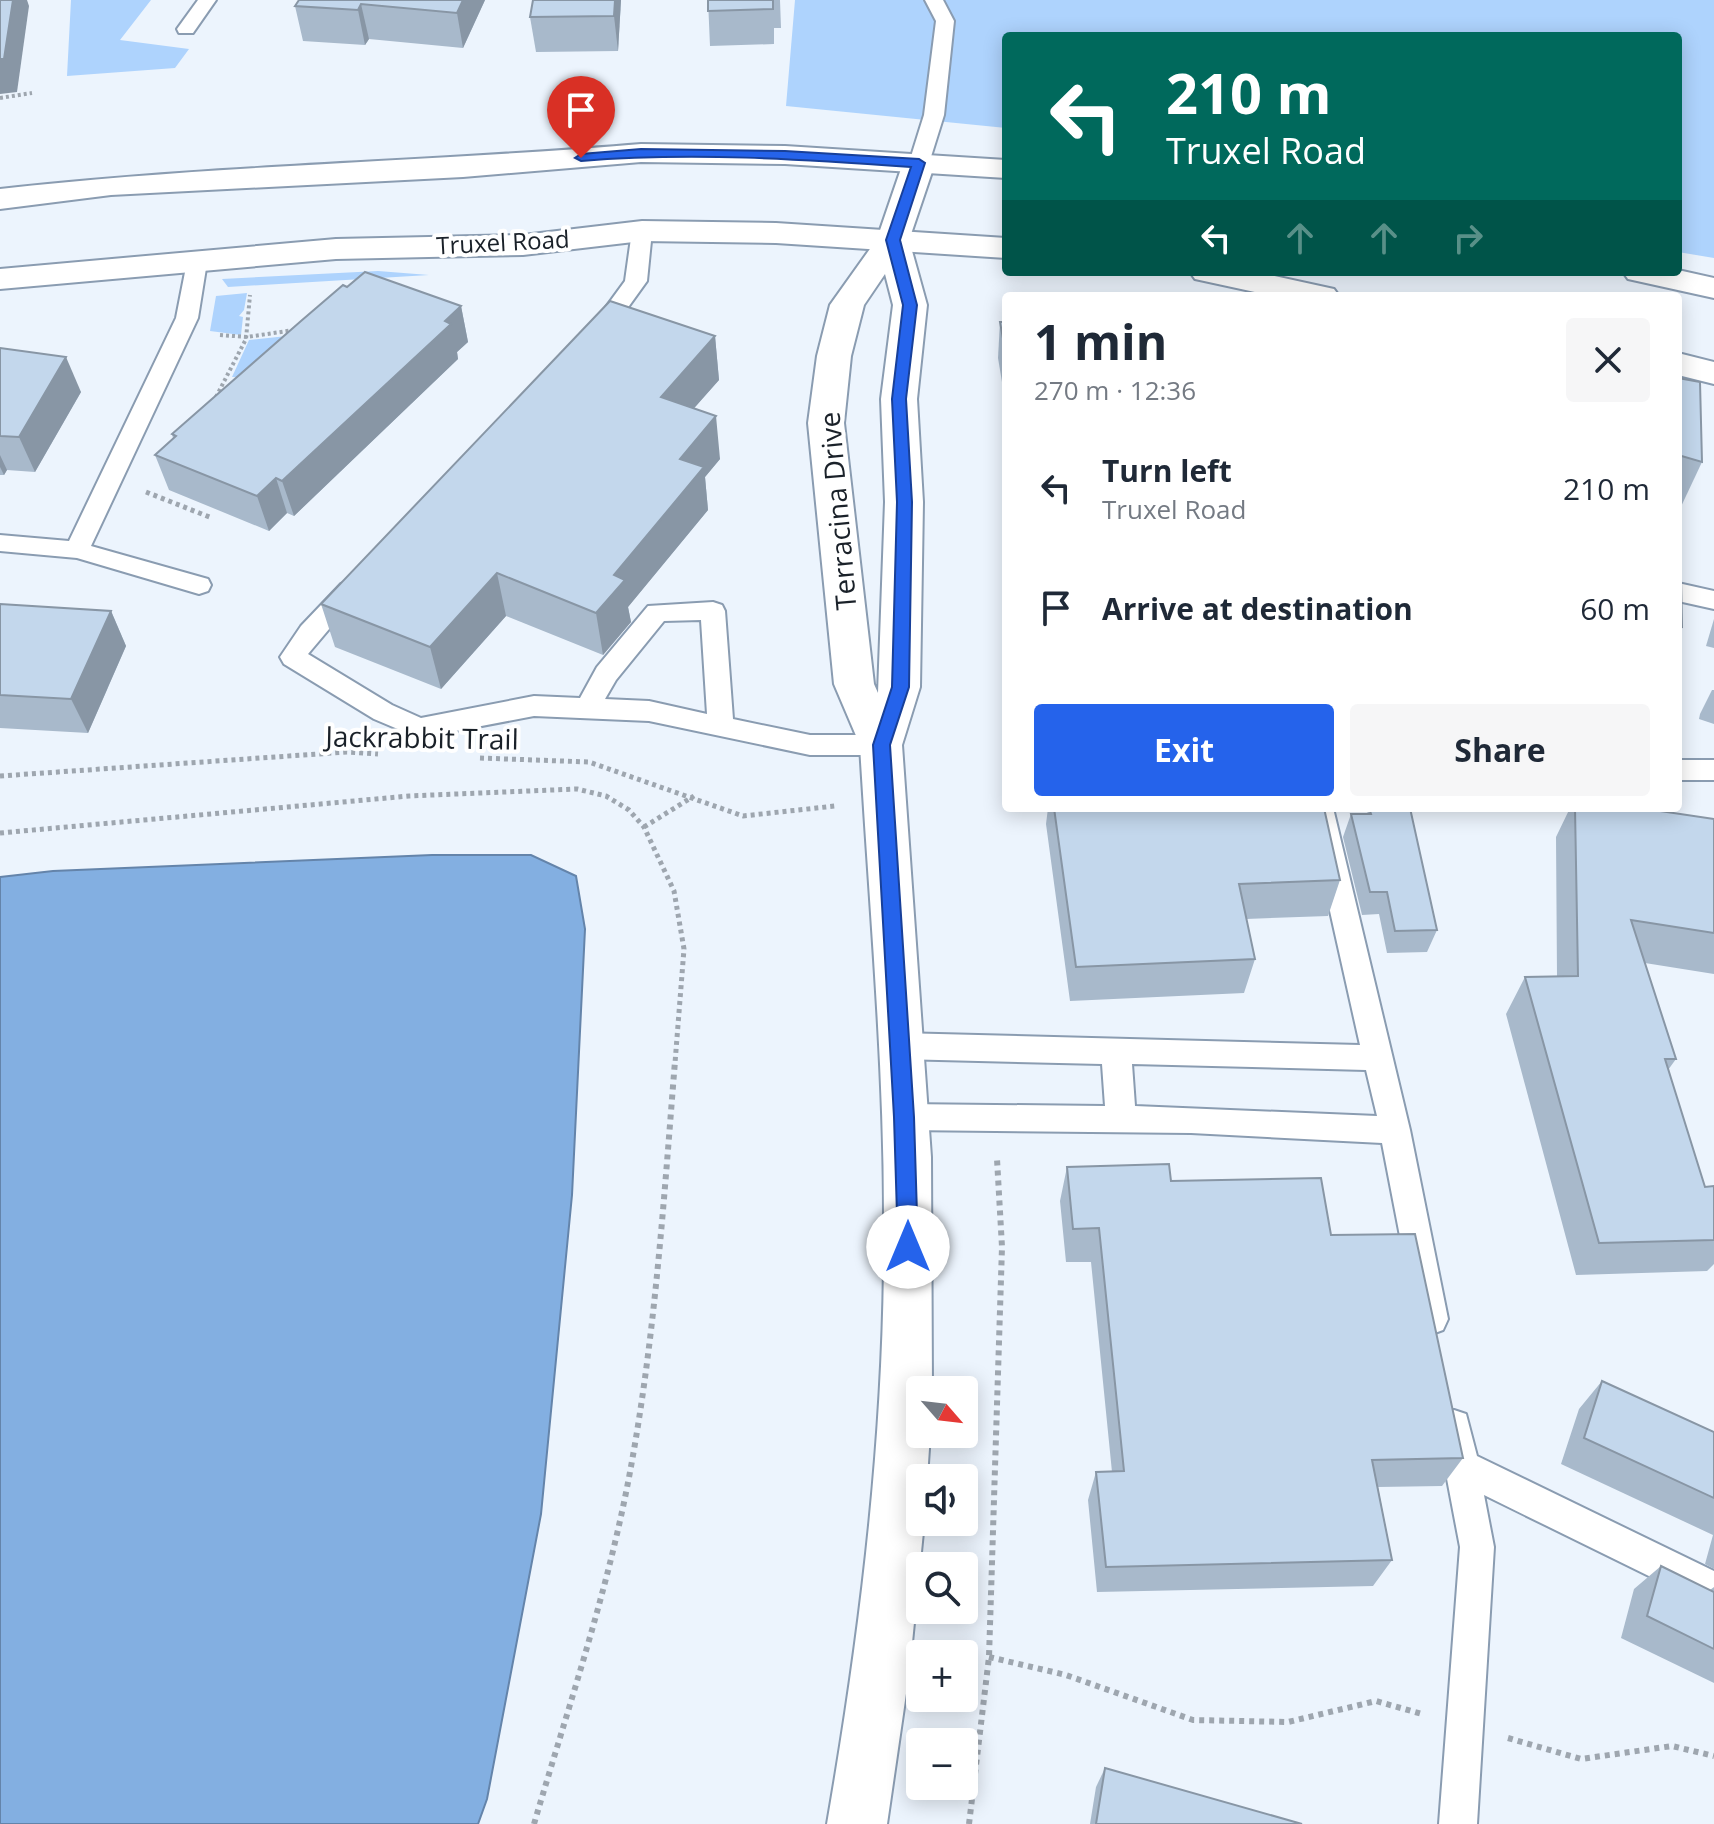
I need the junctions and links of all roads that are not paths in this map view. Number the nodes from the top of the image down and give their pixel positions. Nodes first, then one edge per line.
1 (207, 0) edge
2 (934, 0) edge
3 (186, 29) dead end
4 (919, 163) junction
5 (1002, 169) edge
6 (0, 199) edge
7 (642, 231) junction
8 (893, 240) junction
9 (1002, 248) edge
10 (197, 262) junction
11 (1226, 276) edge
12 (1658, 276) edge
13 (0, 279) edge
14 (1714, 288) edge
15 (1303, 292) edge
16 (576, 355) edge
17 (1682, 365) edge
18 (1714, 373) edge
19 (0, 543) edge
20 (77, 550) junction
21 (363, 577) edge
22 (199, 585) dead end
23 (1682, 593) edge
24 (1714, 600) edge
25 (587, 709) junction
26 (721, 726) junction
27 (881, 745) junction
28 (1682, 770) edge
29 (1714, 770) edge
30 (1321, 812) edge
31 (899, 1046) junction
32 (1116, 1051) junction
33 (1379, 1058) junction
34 (904, 1117) junction
35 (1121, 1120) junction
36 (1395, 1130) junction
37 (1437, 1344) edge
38 (1446, 1390) edge
39 (1461, 1466) junction
40 (1714, 1590) edge
41 (857, 1824) edge
42 (1458, 1824) edge

1 - 3 lane
2 - 4 lane
4 - 5 main road
4 - 6 main road
4 - 8 main road, Terracina Drive
7 - 8 main road, Truxel Road
7 - 10 main road, Truxel Road
7 - 16 lane
8 - 9 main road, Truxel Road
8 - 27 main road, Terracina Drive
8 - 27 main road, Terracina Drive
10 - 13 main road, Truxel Road
10 - 20 lane
11 - 15 main road
12 - 14 main road
17 - 18 main road
19 - 20 lane
20 - 22 lane
21 - 25 lane
23 - 24 lane
25 - 26 lane
25 - 26 lane
26 - 27 lane
27 - 31 main road, Terracina Drive
28 - 29 lane
30 - 33 lane
31 - 32 lane
31 - 34 main road, Terracina Drive
32 - 33 lane
32 - 35 lane
33 - 36 lane
34 - 35 lane
34 - 41 main road, Terracina Drive
35 - 36 lane
36 - 37 lane
38 - 39 lane
39 - 40 lane
39 - 42 lane

